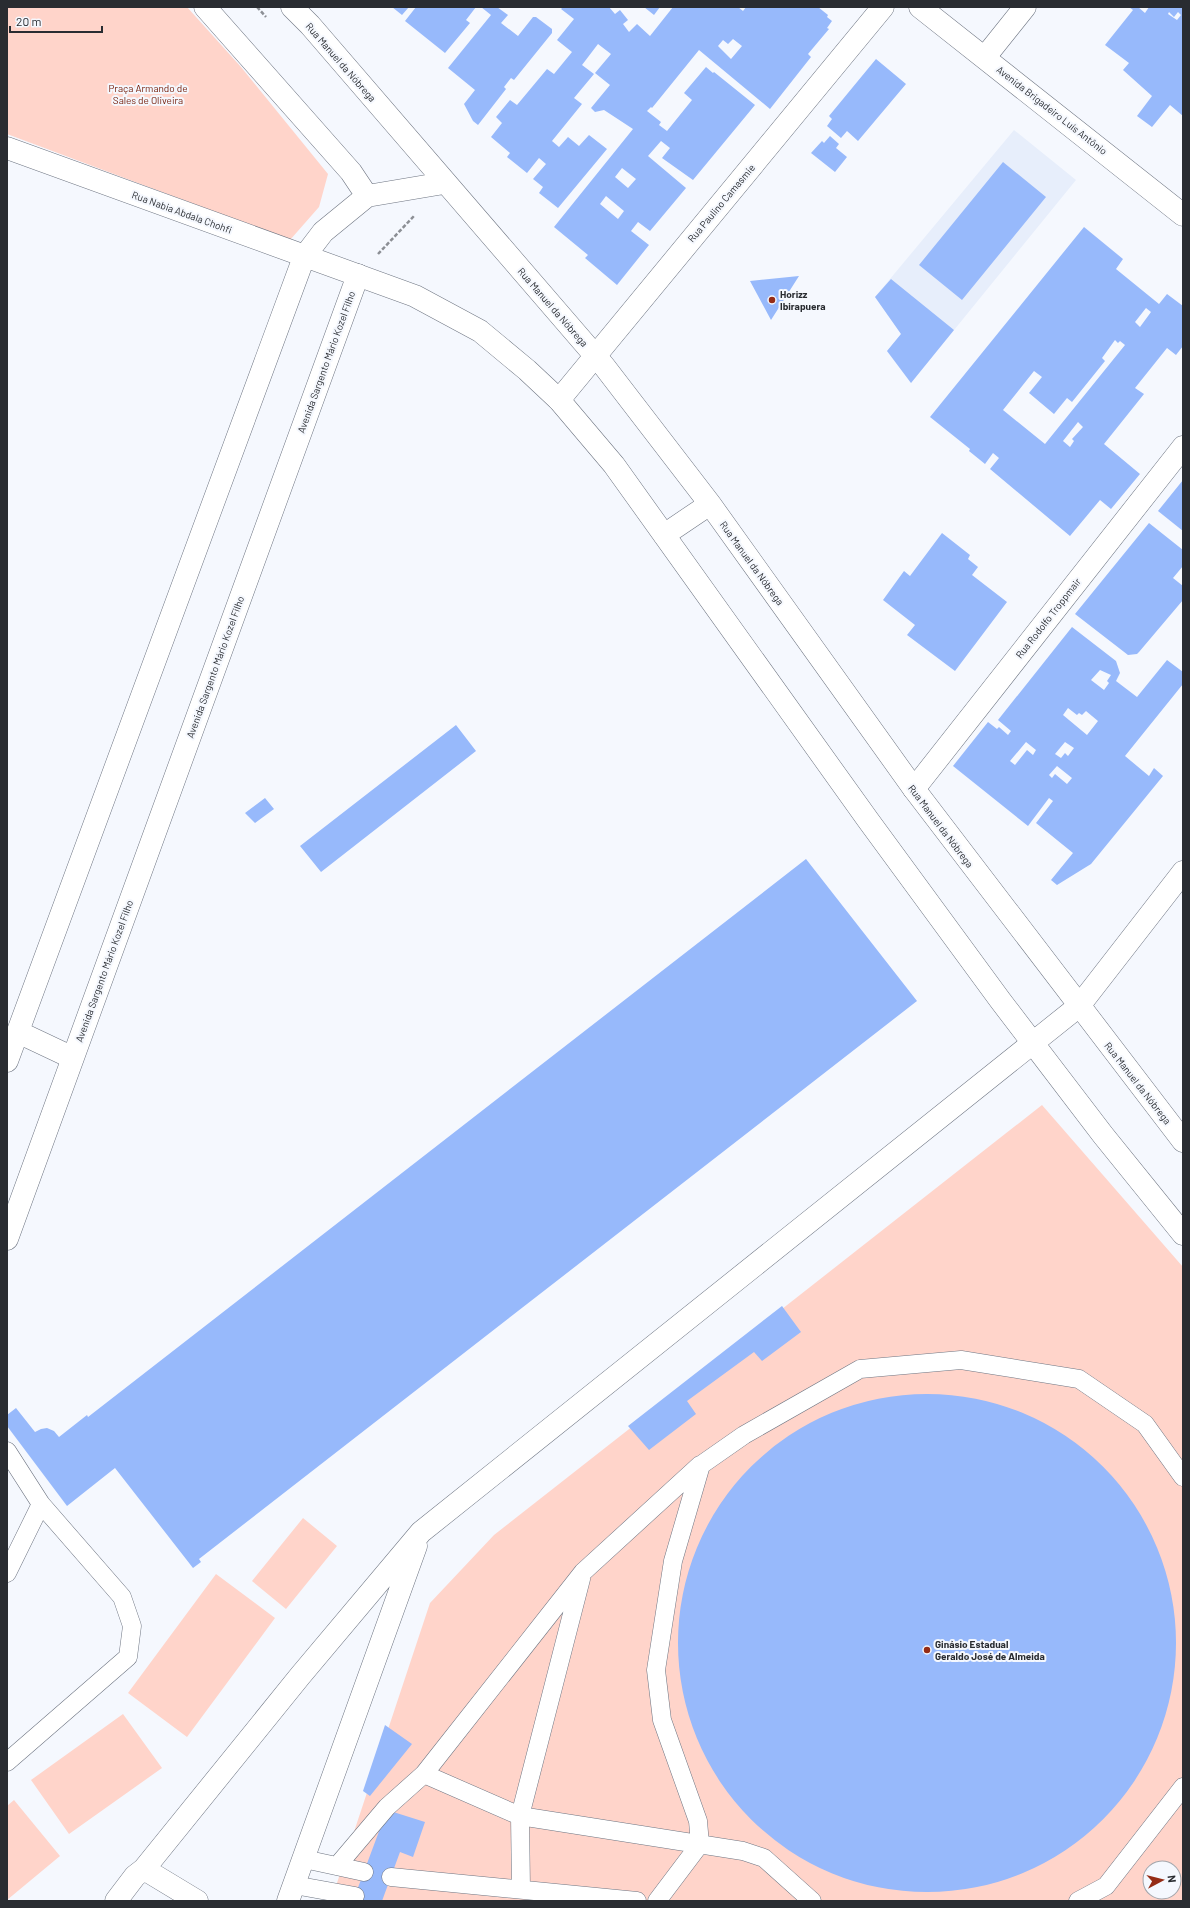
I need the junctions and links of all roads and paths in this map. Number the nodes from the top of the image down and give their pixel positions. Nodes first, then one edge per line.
1 (205, 7) edge
2 (292, 7) edge
3 (883, 7) edge
4 (920, 7) edge
5 (1025, 7) edge
6 (985, 57) junction
7 (7, 148) edge
8 (444, 183) junction
9 (367, 196) junction
10 (419, 210) dead end
11 (1183, 214) edge
12 (304, 257) junction
13 (358, 275) junction
14 (595, 355) junction
15 (558, 400) junction
16 (1183, 447) edge
17 (710, 504) junction
18 (664, 535) junction
19 (914, 789) junction
20 (1183, 872) edge
21 (1079, 1006) junction
22 (18, 1032) junction
23 (1033, 1042) junction
24 (73, 1058) junction
25 (7, 1061) edge
26 (1183, 1141) edge
27 (1183, 1234) edge
28 (7, 1239) edge
29 (7, 1451) edge
30 (701, 1465) junction
31 (1183, 1477) edge
32 (41, 1504) junction
33 (421, 1532) junction
34 (583, 1572) junction
35 (7, 1574) edge
36 (7, 1762) edge
37 (424, 1774) junction
38 (1183, 1786) edge
39 (520, 1816) junction
40 (700, 1844) junction
41 (304, 1859) junction
42 (336, 1866) junction
43 (144, 1869) junction
44 (364, 1872) dead end
45 (391, 1876) dead end
46 (521, 1889) junction
47 (291, 1893) edge
48 (355, 1896) dead end
49 (116, 1901) edge
50 (197, 1901) edge
51 (637, 1901) edge
52 (657, 1901) edge
53 (812, 1901) edge
54 (1078, 1901) edge

1 - 9 street
2 - 8 street, Rua Manuel da Nóbrega
3 - 14 street, Rua Paulino Camasmie
4 - 6 street, Avenida Brigadeiro Luís Antônio
5 - 6 street
6 - 11 street, Avenida Brigadeiro Luís Antônio
7 - 12 street, Rua Nabia Abdala Chohfi
8 - 9 street
8 - 14 street, Rua Manuel da Nóbrega
9 - 12 street
10 - 13 path
12 - 13 street, Rua Nabia Abdala Chohfi
12 - 22 street
13 - 15 street
13 - 24 street, Avenida Sargento Mário Kozel Filho
14 - 15 street, Rua Paulino Camasmie
14 - 17 street, Rua Manuel da Nóbrega
15 - 18 street
16 - 19 street, Rua Rodolfo Troppmair
17 - 18 street
17 - 19 street, Rua Manuel da Nóbrega
18 - 23 street
19 - 21 street, Rua Manuel da Nóbrega
20 - 21 street
21 - 23 street
21 - 26 street, Rua Manuel da Nóbrega
22 - 24 street
22 - 25 street
23 - 27 street
23 - 33 street
24 - 28 street, Avenida Sargento Mário Kozel Filho
29 - 32 lane
30 - 31 lane
30 - 34 lane
30 - 40 lane
32 - 35 lane
32 - 36 lane
33 - 41 street
33 - 43 street
34 - 37 lane
34 - 39 lane
37 - 39 lane
37 - 42 lane
38 - 54 lane
39 - 40 lane
39 - 46 lane
40 - 52 lane
40 - 53 lane
41 - 42 lane
41 - 47 street
42 - 44 lane
43 - 49 street
43 - 50 street
45 - 46 lane
46 - 51 lane
47 - 48 lane

